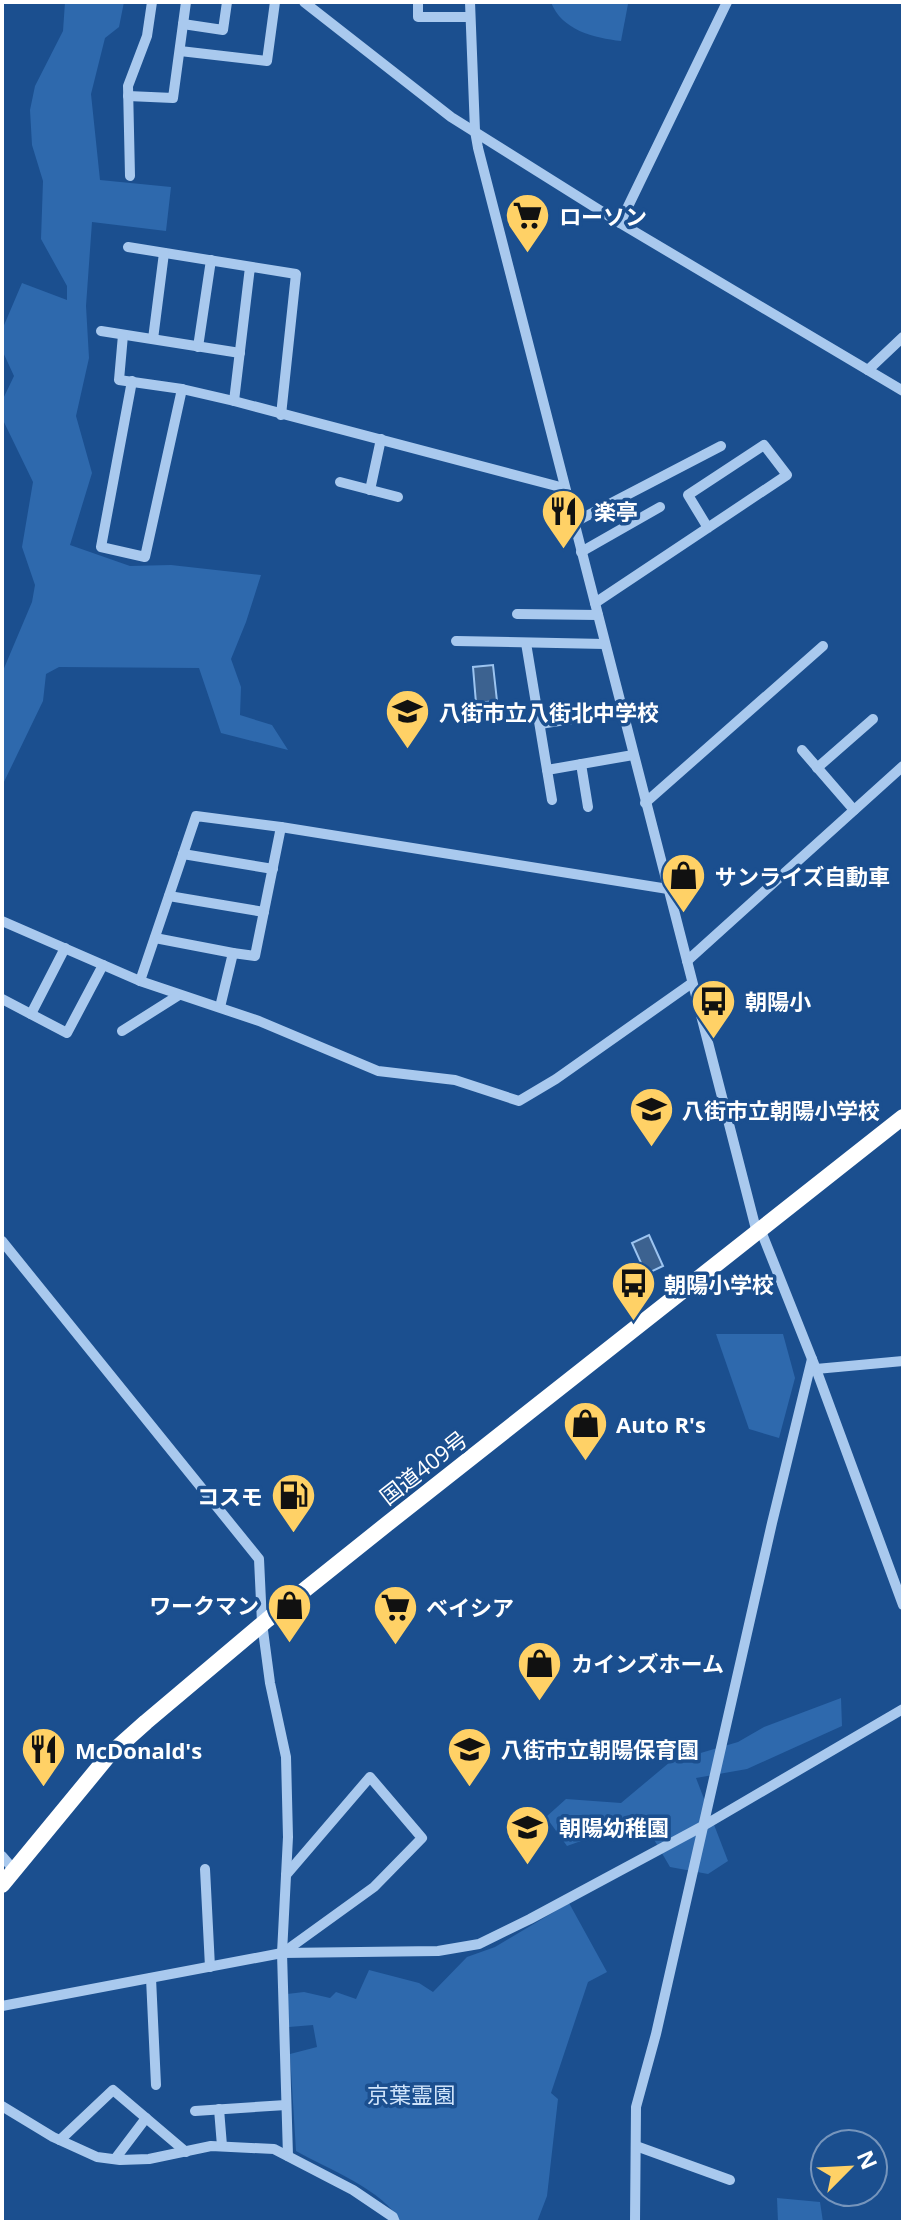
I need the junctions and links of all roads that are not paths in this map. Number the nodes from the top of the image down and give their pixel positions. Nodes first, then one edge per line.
1 (152, 2) edge
2 (186, 2) edge
3 (227, 2) edge
4 (275, 2) edge
5 (304, 2) edge
6 (418, 2) edge
7 (470, 2) edge
8 (727, 2) edge
9 (470, 17) junction
10 (183, 24) junction
11 (180, 51) junction
12 (128, 96) junction
13 (475, 131) junction
14 (130, 176) dead end
15 (620, 223) junction
16 (128, 247) dead end
17 (164, 253) junction
18 (211, 260) junction
19 (250, 267) junction
20 (101, 331) dead end
21 (123, 335) junction
22 (903, 337) edge
23 (153, 339) junction
24 (198, 347) junction
25 (240, 353) junction
26 (868, 370) junction
27 (132, 381) junction
28 (182, 389) junction
29 (903, 391) edge
30 (234, 401) junction
31 (281, 415) junction
32 (381, 439) junction
33 (721, 446) dead end
34 (340, 482) dead end
35 (564, 488) junction
36 (370, 490) junction
37 (398, 497) dead end
38 (660, 507) dead end
39 (573, 523) junction
40 (708, 528) junction
41 (581, 552) junction
42 (595, 603) junction
43 (517, 614) dead end
44 (598, 615) junction
45 (456, 641) dead end
46 (526, 643) junction
47 (605, 644) junction
48 (823, 646) dead end
49 (622, 711) junction
50 (873, 719) dead end
51 (540, 724) junction
52 (802, 750) dead end
53 (633, 755) junction
54 (581, 764) junction
55 (903, 766) edge
56 (817, 768) junction
57 (547, 770) junction
58 (552, 800) dead end
59 (645, 803) junction
60 (588, 807) dead end
61 (854, 810) junction
62 (281, 827) junction
63 (183, 854) junction
64 (273, 869) junction
65 (668, 889) junction
66 (169, 896) junction
67 (264, 912) junction
68 (2, 921) edge
69 (155, 938) junction
70 (65, 948) junction
71 (233, 953) junction
72 (687, 961) junction
73 (103, 965) junction
74 (140, 981) junction
75 (692, 983) junction
76 (179, 995) junction
77 (2, 999) edge
78 (220, 1007) junction
79 (31, 1014) junction
80 (122, 1031) dead end
81 (903, 1117) edge
82 (759, 1232) junction
83 (2, 1241) edge
84 (903, 1361) edge
85 (814, 1364) junction
86 (903, 1605) edge
87 (262, 1623) junction
88 (903, 1709) edge
89 (703, 1826) junction
90 (2, 1856) edge
91 (205, 1869) dead end
92 (14, 1870) junction
93 (286, 1875) junction
94 (2, 1885) edge
95 (282, 1953) junction
96 (210, 1967) junction
97 (151, 1978) junction
98 (2, 2006) edge
99 (156, 2085) dead end
100 (286, 2105) junction
101 (2, 2106) edge
102 (219, 2109) junction
103 (195, 2111) dead end
104 (146, 2118) junction
105 (60, 2140) junction
106 (222, 2146) junction
107 (636, 2146) junction
108 (186, 2152) junction
109 (288, 2156) junction
110 (115, 2159) junction
111 (730, 2180) dead end
112 (395, 2222) edge
113 (635, 2222) edge

1 - 12 street
2 - 10 street
3 - 10 street
4 - 11 street
5 - 13 street
6 - 9 street
7 - 9 street
8 - 15 street
9 - 13 street
10 - 11 street
11 - 12 street
12 - 14 street
13 - 15 street
13 - 35 street
15 - 26 street
16 - 17 street
17 - 18 street
17 - 23 street
18 - 19 street
18 - 24 street
19 - 25 street
19 - 31 street
20 - 21 street
21 - 23 street
21 - 27 street
22 - 26 street
23 - 24 street
24 - 25 street
25 - 30 street
26 - 29 street
27 - 28 street
27 - 28 street
28 - 30 street
30 - 31 street
31 - 32 street
32 - 35 street
32 - 36 street
33 - 39 street
34 - 36 street
35 - 39 street
36 - 37 street
38 - 41 street
39 - 41 street
40 - 40 street
40 - 42 street
41 - 42 street
42 - 44 street
43 - 44 street
44 - 47 street
45 - 46 street
46 - 47 street
46 - 51 street
47 - 49 street
48 - 59 street
49 - 51 street
49 - 53 street
50 - 56 street
51 - 57 street
52 - 56 street
53 - 54 street
53 - 59 street
54 - 57 street
54 - 60 street
55 - 61 street
56 - 61 street
57 - 58 street
59 - 65 street
61 - 72 street
62 - 63 street
62 - 64 street
62 - 65 street
63 - 64 street
63 - 66 street
64 - 67 street
65 - 72 street
66 - 67 street
66 - 69 street
67 - 71 street
68 - 70 street
69 - 71 street
69 - 74 street
70 - 73 street
70 - 79 street
71 - 78 street
72 - 75 street
73 - 74 street
73 - 79 street
74 - 76 street
75 - 78 street
75 - 82 street
76 - 78 street
76 - 80 street
77 - 79 street
81 - 82 highway, 国道409号
82 - 85 street
82 - 87 highway, 国道409号
83 - 87 street
84 - 85 street
85 - 86 street
85 - 89 street
87 - 92 highway, 国道409号
87 - 93 street
88 - 89 street
89 - 95 street
89 - 107 street
90 - 92 street
91 - 96 street
92 - 94 highway, 国道409号
93 - 95 street
93 - 95 street
95 - 96 street
95 - 100 street
96 - 97 street
97 - 98 street
97 - 99 street
100 - 102 street
100 - 109 street
101 - 105 street
102 - 103 street
102 - 106 street
104 - 105 street
104 - 108 street
104 - 110 street
105 - 110 street
106 - 108 street
106 - 109 street
107 - 111 street
107 - 113 street
108 - 110 street
109 - 112 street

